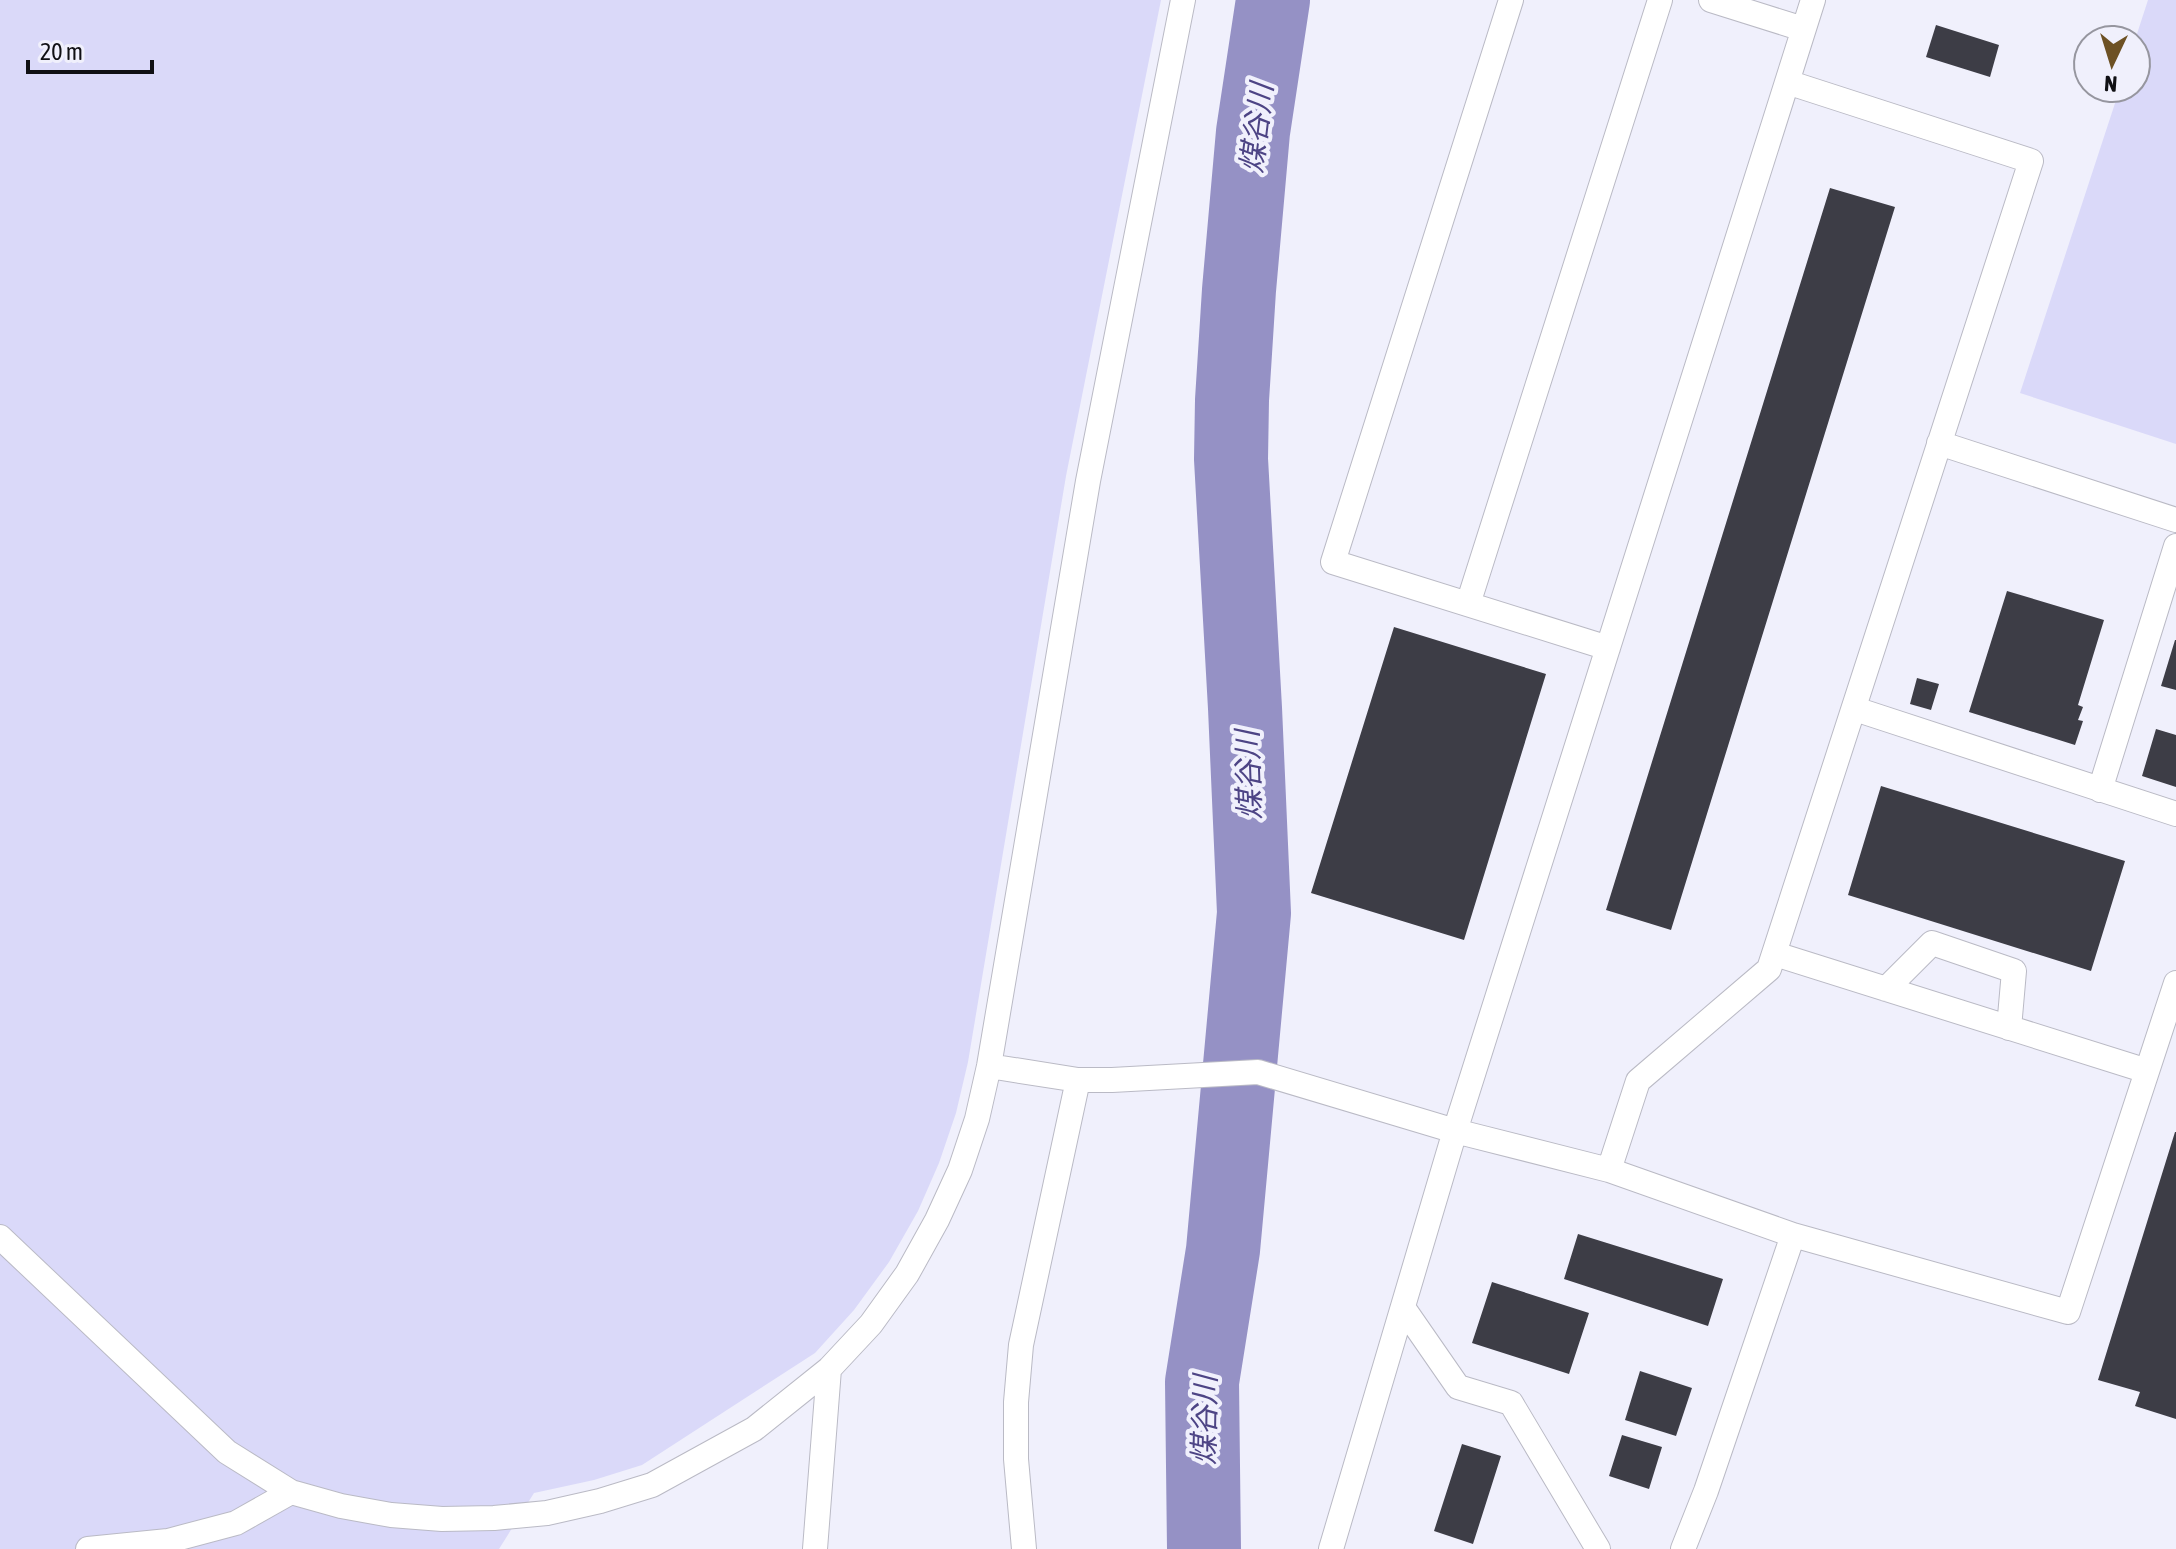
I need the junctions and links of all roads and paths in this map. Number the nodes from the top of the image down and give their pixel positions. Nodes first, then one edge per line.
1 (1183, 0) edge
2 (1511, 0) edge
3 (1660, 0) edge
4 (1711, 0) edge
5 (1813, 0) edge
6 (1803, 29) junction
7 (1787, 82) junction
8 (1939, 443) junction
9 (2176, 520) edge
10 (2176, 546) edge
11 (1468, 604) junction
12 (1608, 648) junction
13 (1855, 709) junction
14 (2100, 790) junction
15 (2176, 814) edge
16 (1775, 954) junction
17 (2176, 983) edge
18 (1886, 989) junction
19 (2009, 1028) junction
20 (989, 1066) junction
21 (2147, 1071) junction
22 (1078, 1080) junction
23 (1455, 1131) junction
24 (1609, 1170) junction
25 (1793, 1235) junction
26 (0, 1237) edge
27 (1404, 1309) junction
28 (829, 1369) junction
29 (291, 1492) junction
30 (88, 1549) edge
31 (815, 1549) edge
32 (1024, 1549) edge
33 (1331, 1549) edge
34 (1598, 1549) edge
35 (1683, 1549) edge

1 - 20 lane
2 - 11 lane
3 - 11 lane
4 - 6 lane
5 - 6 lane
6 - 7 lane
7 - 8 lane
7 - 12 lane
8 - 9 lane
8 - 13 lane
10 - 14 lane
11 - 12 lane
12 - 23 lane
13 - 14 lane
13 - 16 lane
14 - 15 lane
16 - 18 lane
16 - 24 lane
17 - 21 lane
18 - 19 lane
18 - 19 lane
19 - 21 lane
20 - 22 lane
20 - 28 lane
21 - 25 lane
22 - 23 lane
22 - 32 lane
23 - 24 lane
23 - 27 lane
24 - 25 lane
25 - 35 lane
26 - 29 lane
27 - 33 lane
27 - 34 lane
28 - 29 lane
28 - 31 lane
29 - 30 lane

